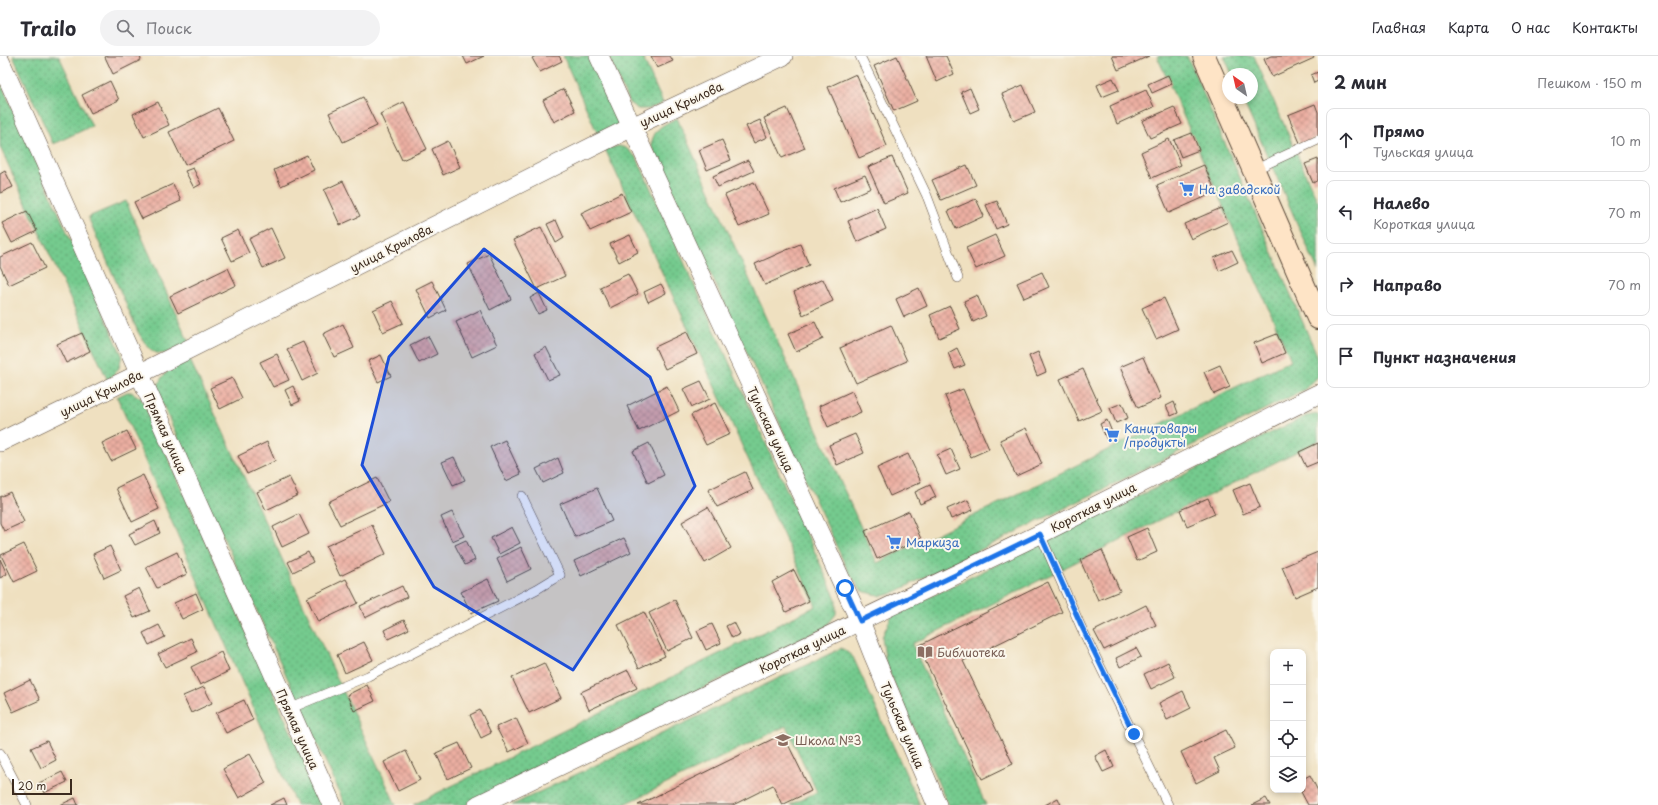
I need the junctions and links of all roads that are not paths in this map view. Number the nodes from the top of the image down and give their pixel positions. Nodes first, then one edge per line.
1 (599, 56) edge
2 (782, 56) edge
3 (860, 56) edge
4 (1204, 56) edge
5 (0, 61) edge
6 (632, 127) junction
7 (1318, 140) edge
8 (1254, 170) junction
9 (958, 278) dead end
10 (1318, 318) edge
11 (140, 374) junction
12 (1318, 394) edge
13 (0, 442) edge
14 (522, 496) dead end
15 (1040, 534) junction
16 (860, 621) junction
17 (289, 709) junction
18 (0, 753) edge
19 (27, 805) edge
20 (332, 805) edge
21 (478, 805) edge
22 (937, 805) edge
23 (1168, 805) edge

1 - 6 street, Тульская улица
2 - 6 street, улица Крылова
3 - 9 lane
4 - 8 main road
5 - 11 street, Прямая улица
6 - 11 street, улица Крылова
6 - 16 street, Тульская улица
7 - 8 lane
8 - 10 main road
11 - 13 street, улица Крылова
11 - 17 street, Прямая улица
12 - 15 street, Короткая улица
14 - 17 lane
15 - 16 street, Короткая улица
15 - 23 lane
16 - 21 street, Короткая улица
16 - 22 street, Тульская улица
17 - 20 street, Прямая улица
18 - 19 lane

